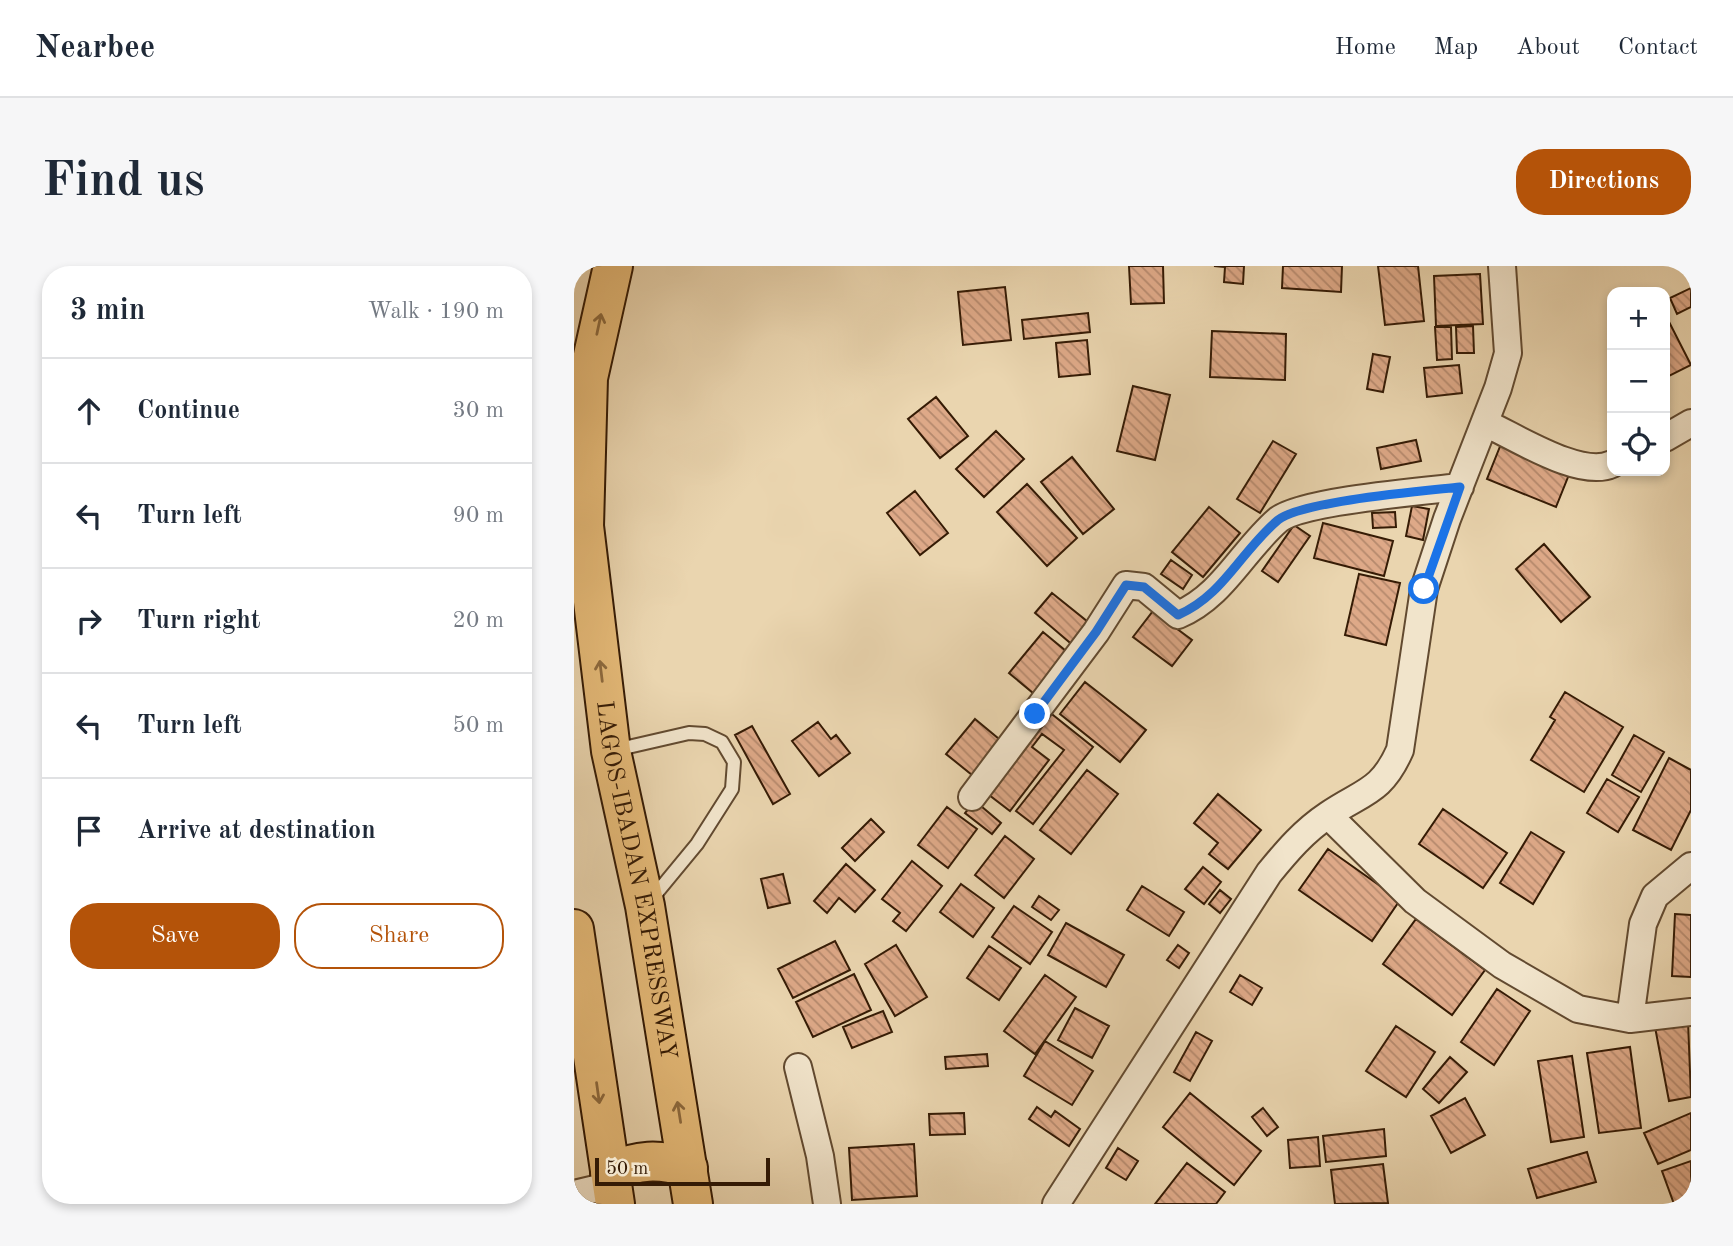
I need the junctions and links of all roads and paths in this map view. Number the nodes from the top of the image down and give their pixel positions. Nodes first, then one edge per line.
1 (613, 266) edge
2 (1502, 266) edge
3 (1485, 423) junction
4 (1691, 423) edge
5 (1670, 435) edge
6 (1607, 466) edge
7 (1460, 487) junction
8 (611, 751) junction
9 (972, 797) dead end
10 (1328, 815) junction
11 (1691, 866) edge
12 (645, 906) junction
13 (574, 929) edge
14 (1691, 1012) edge
15 (1630, 1019) junction
16 (798, 1067) dead end
17 (691, 1186) edge
18 (612, 1187) edge
19 (574, 1194) edge
20 (827, 1204) edge
21 (1056, 1204) edge

8 -> 1 highway, LAGOS-IBADAN EXPRESSWAY
2 - 3 street
3 - 6 street
3 - 7 street
4 - 5 street
7 - 9 street
7 - 10 street
8 - 12 highway, LAGOS-IBADAN EXPRESSWAY
8 - 12 lane
10 - 15 street
10 - 21 street
11 - 15 street
17 -> 12 highway, LAGOS-IBADAN EXPRESSWAY
13 -> 18 highway
14 - 15 street
16 - 20 street
17 - 18 highway
18 - 19 street

